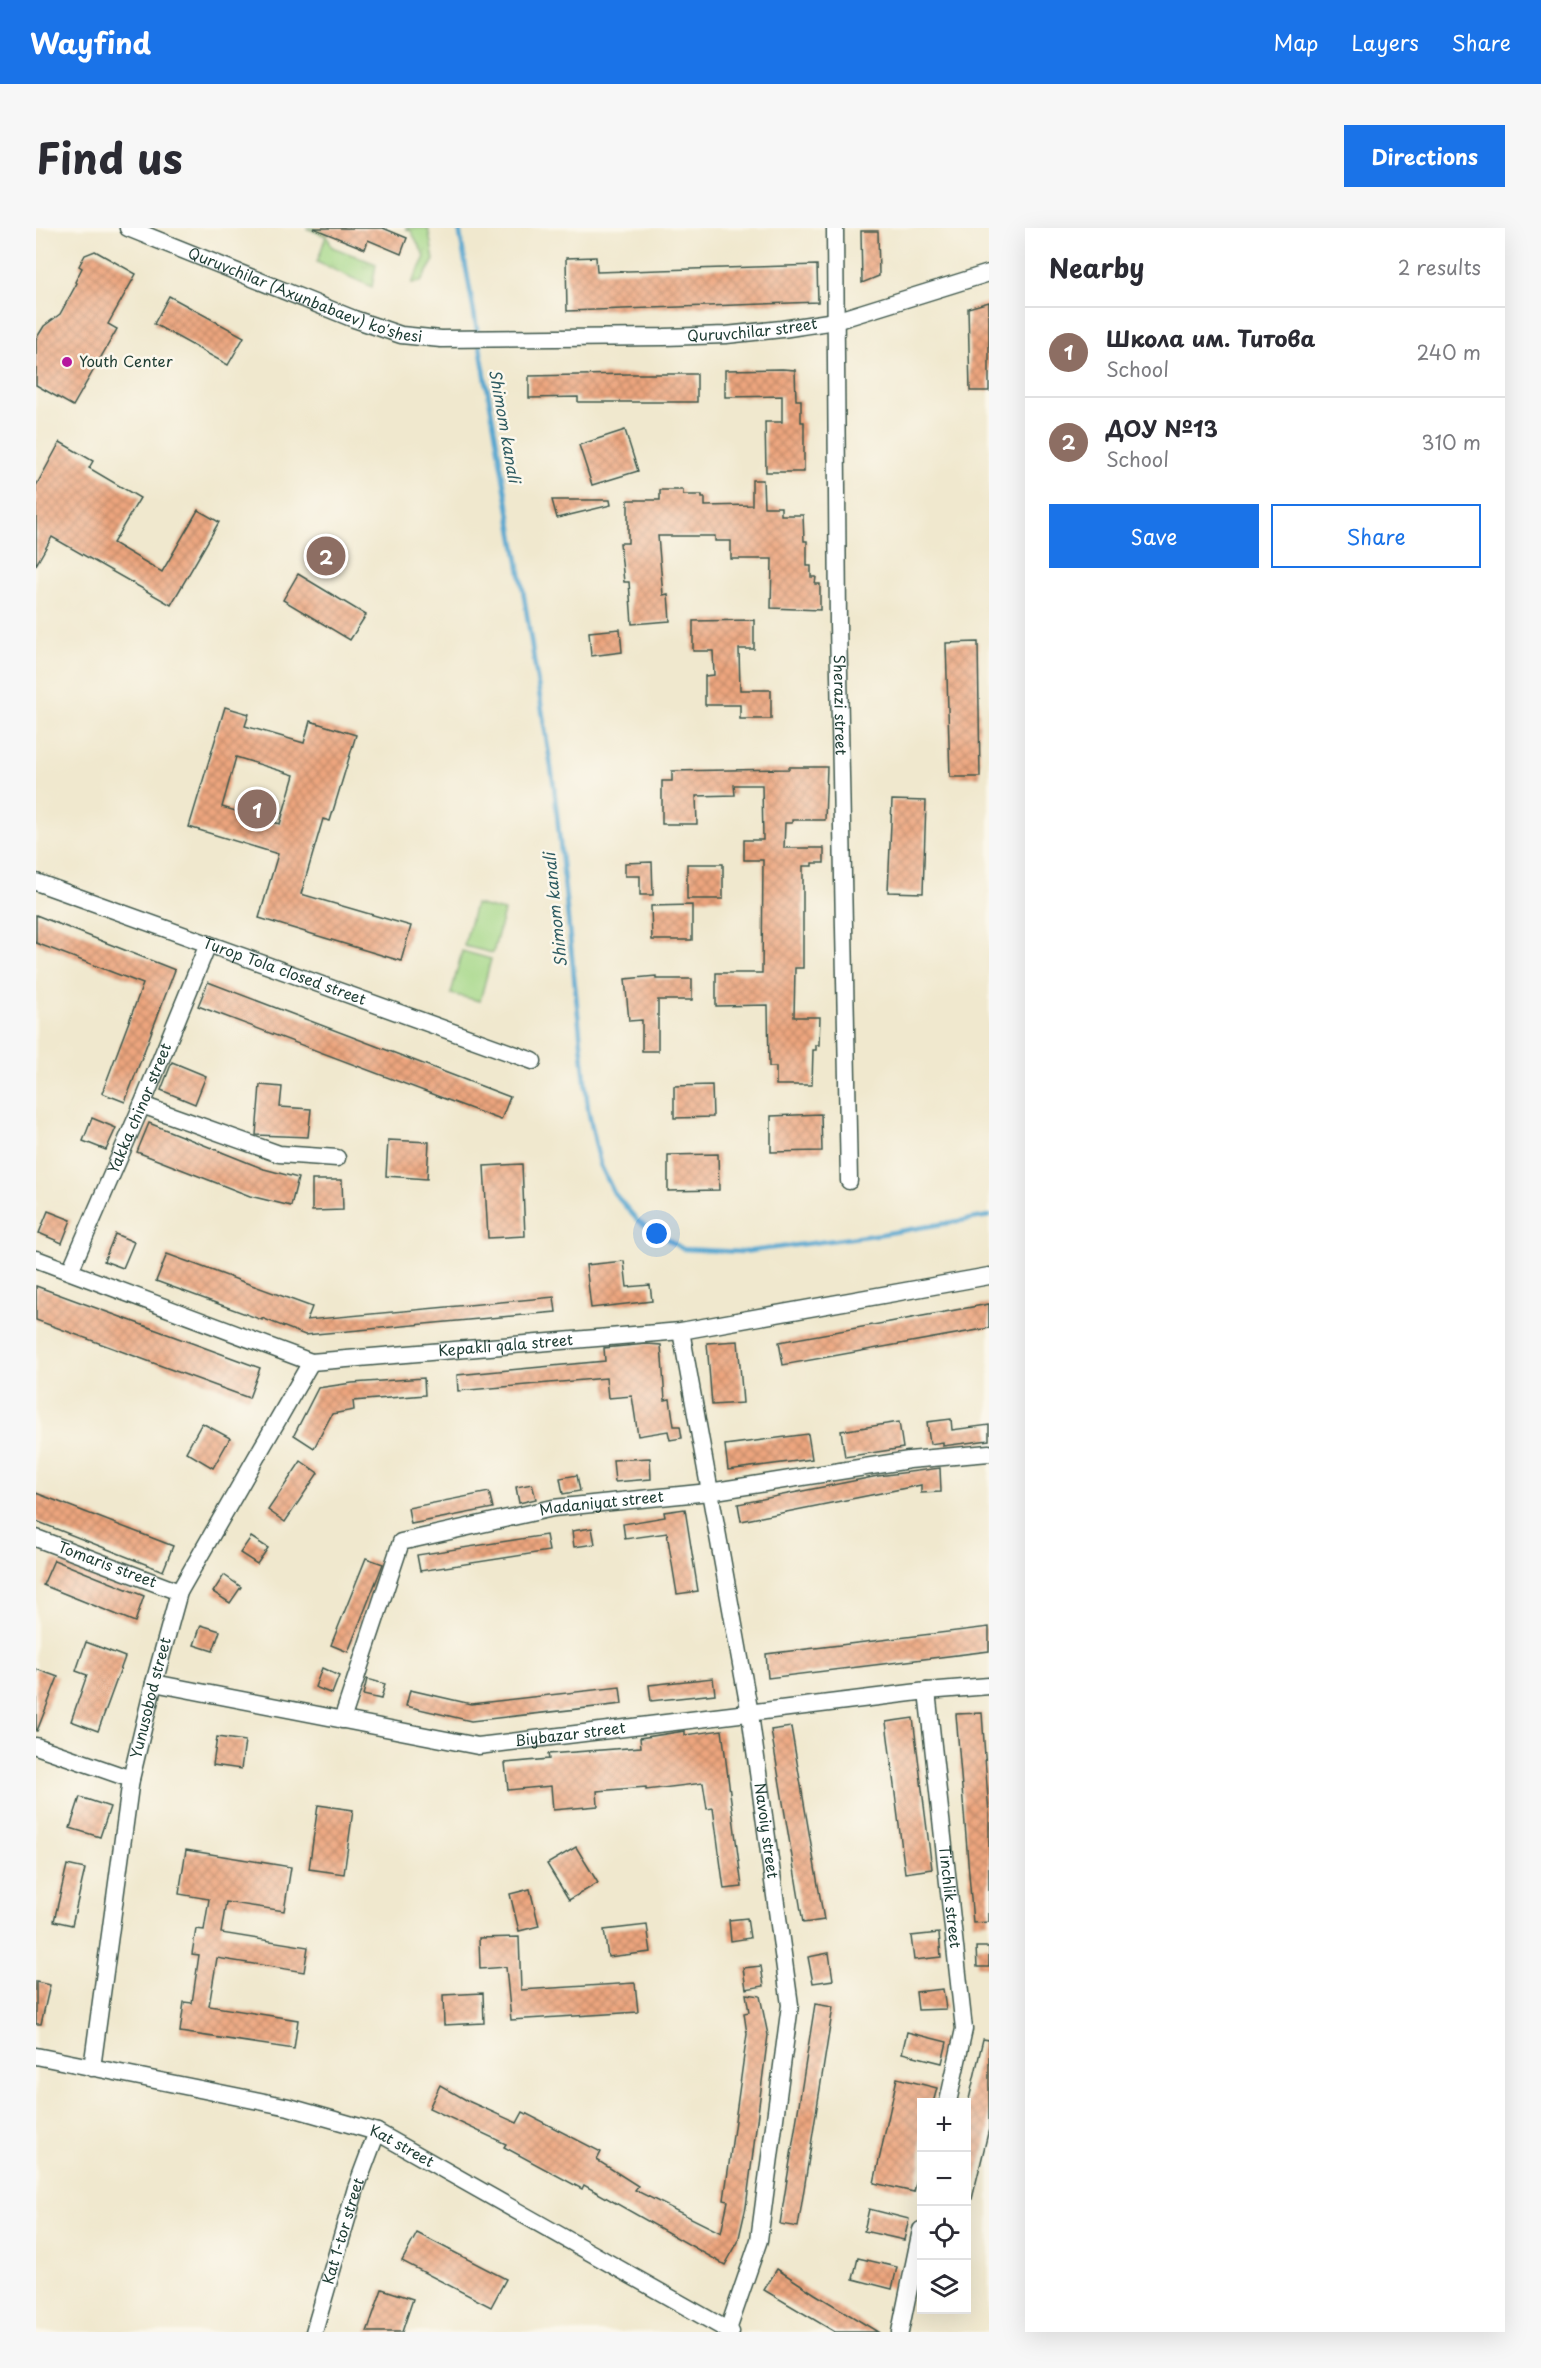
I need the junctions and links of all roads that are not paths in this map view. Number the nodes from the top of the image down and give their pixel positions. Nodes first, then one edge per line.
1 (128, 228) edge
2 (835, 228) edge
3 (989, 273) edge
4 (835, 321) junction
5 (509, 338) joint
6 (36, 882) edge
7 (208, 944) junction
8 (533, 1061) dead end
9 (142, 1104) junction
10 (337, 1158) dead end
11 (849, 1181) dead end
12 (36, 1259) edge
13 (70, 1271) junction
14 (989, 1276) edge
15 (681, 1331) junction
16 (311, 1362) junction
17 (989, 1453) edge
18 (709, 1492) junction
19 (36, 1538) edge
20 (179, 1592) junction
21 (154, 1683) junction
22 (989, 1686) edge
23 (927, 1691) junction
24 (750, 1714) junction
25 (342, 1720) junction
26 (36, 1746) edge
27 (131, 1779) junction
28 (36, 2056) edge
29 (93, 2068) junction
30 (949, 2098) edge
31 (377, 2132) junction
32 (917, 2249) edge
33 (730, 2331) edge
34 (314, 2332) edge
35 (900, 2332) edge

1 - 5 street, Quruvchilar (Axunbabaev) ko'shesi
2 - 4 street, Sherazi street
3 - 4 street, Quruvchilar street
4 - 5 street, Quruvchilar street
4 - 11 street, Sherazi street
6 - 7 street, Turop Tola closed street
7 - 8 street, Turop Tola closed street
7 - 9 street, Yakka chinor street
9 - 10 street
9 - 13 street, Yakka chinor street
12 - 13 street, Kepakli qala street
13 - 16 street, Kepakli qala street
14 - 15 street, Kepakli qala street
15 - 16 street, Kepakli qala street
15 - 18 street, Navoiy street
16 - 20 street, Yunusobod street
17 - 18 street, Madaniyat street
18 - 24 street, Navoiy street
18 - 25 street, Madaniyat street
19 - 20 street, Tomaris street
20 - 21 street, Yunusobod street
21 - 25 street, Biybazar street
21 - 27 street, Yunusobod street
22 - 23 street, Biybazar street
23 - 24 street, Biybazar street
23 - 30 street, Tinchlik street
24 - 25 street, Biybazar street
24 - 33 street, Navoiy street
26 - 27 street
27 - 29 street, Yunusobod street
28 - 29 street, Kat street
29 - 31 street, Kat street
31 - 33 street, Kat street
31 - 34 street, Kat 1-tor street
32 - 35 street

